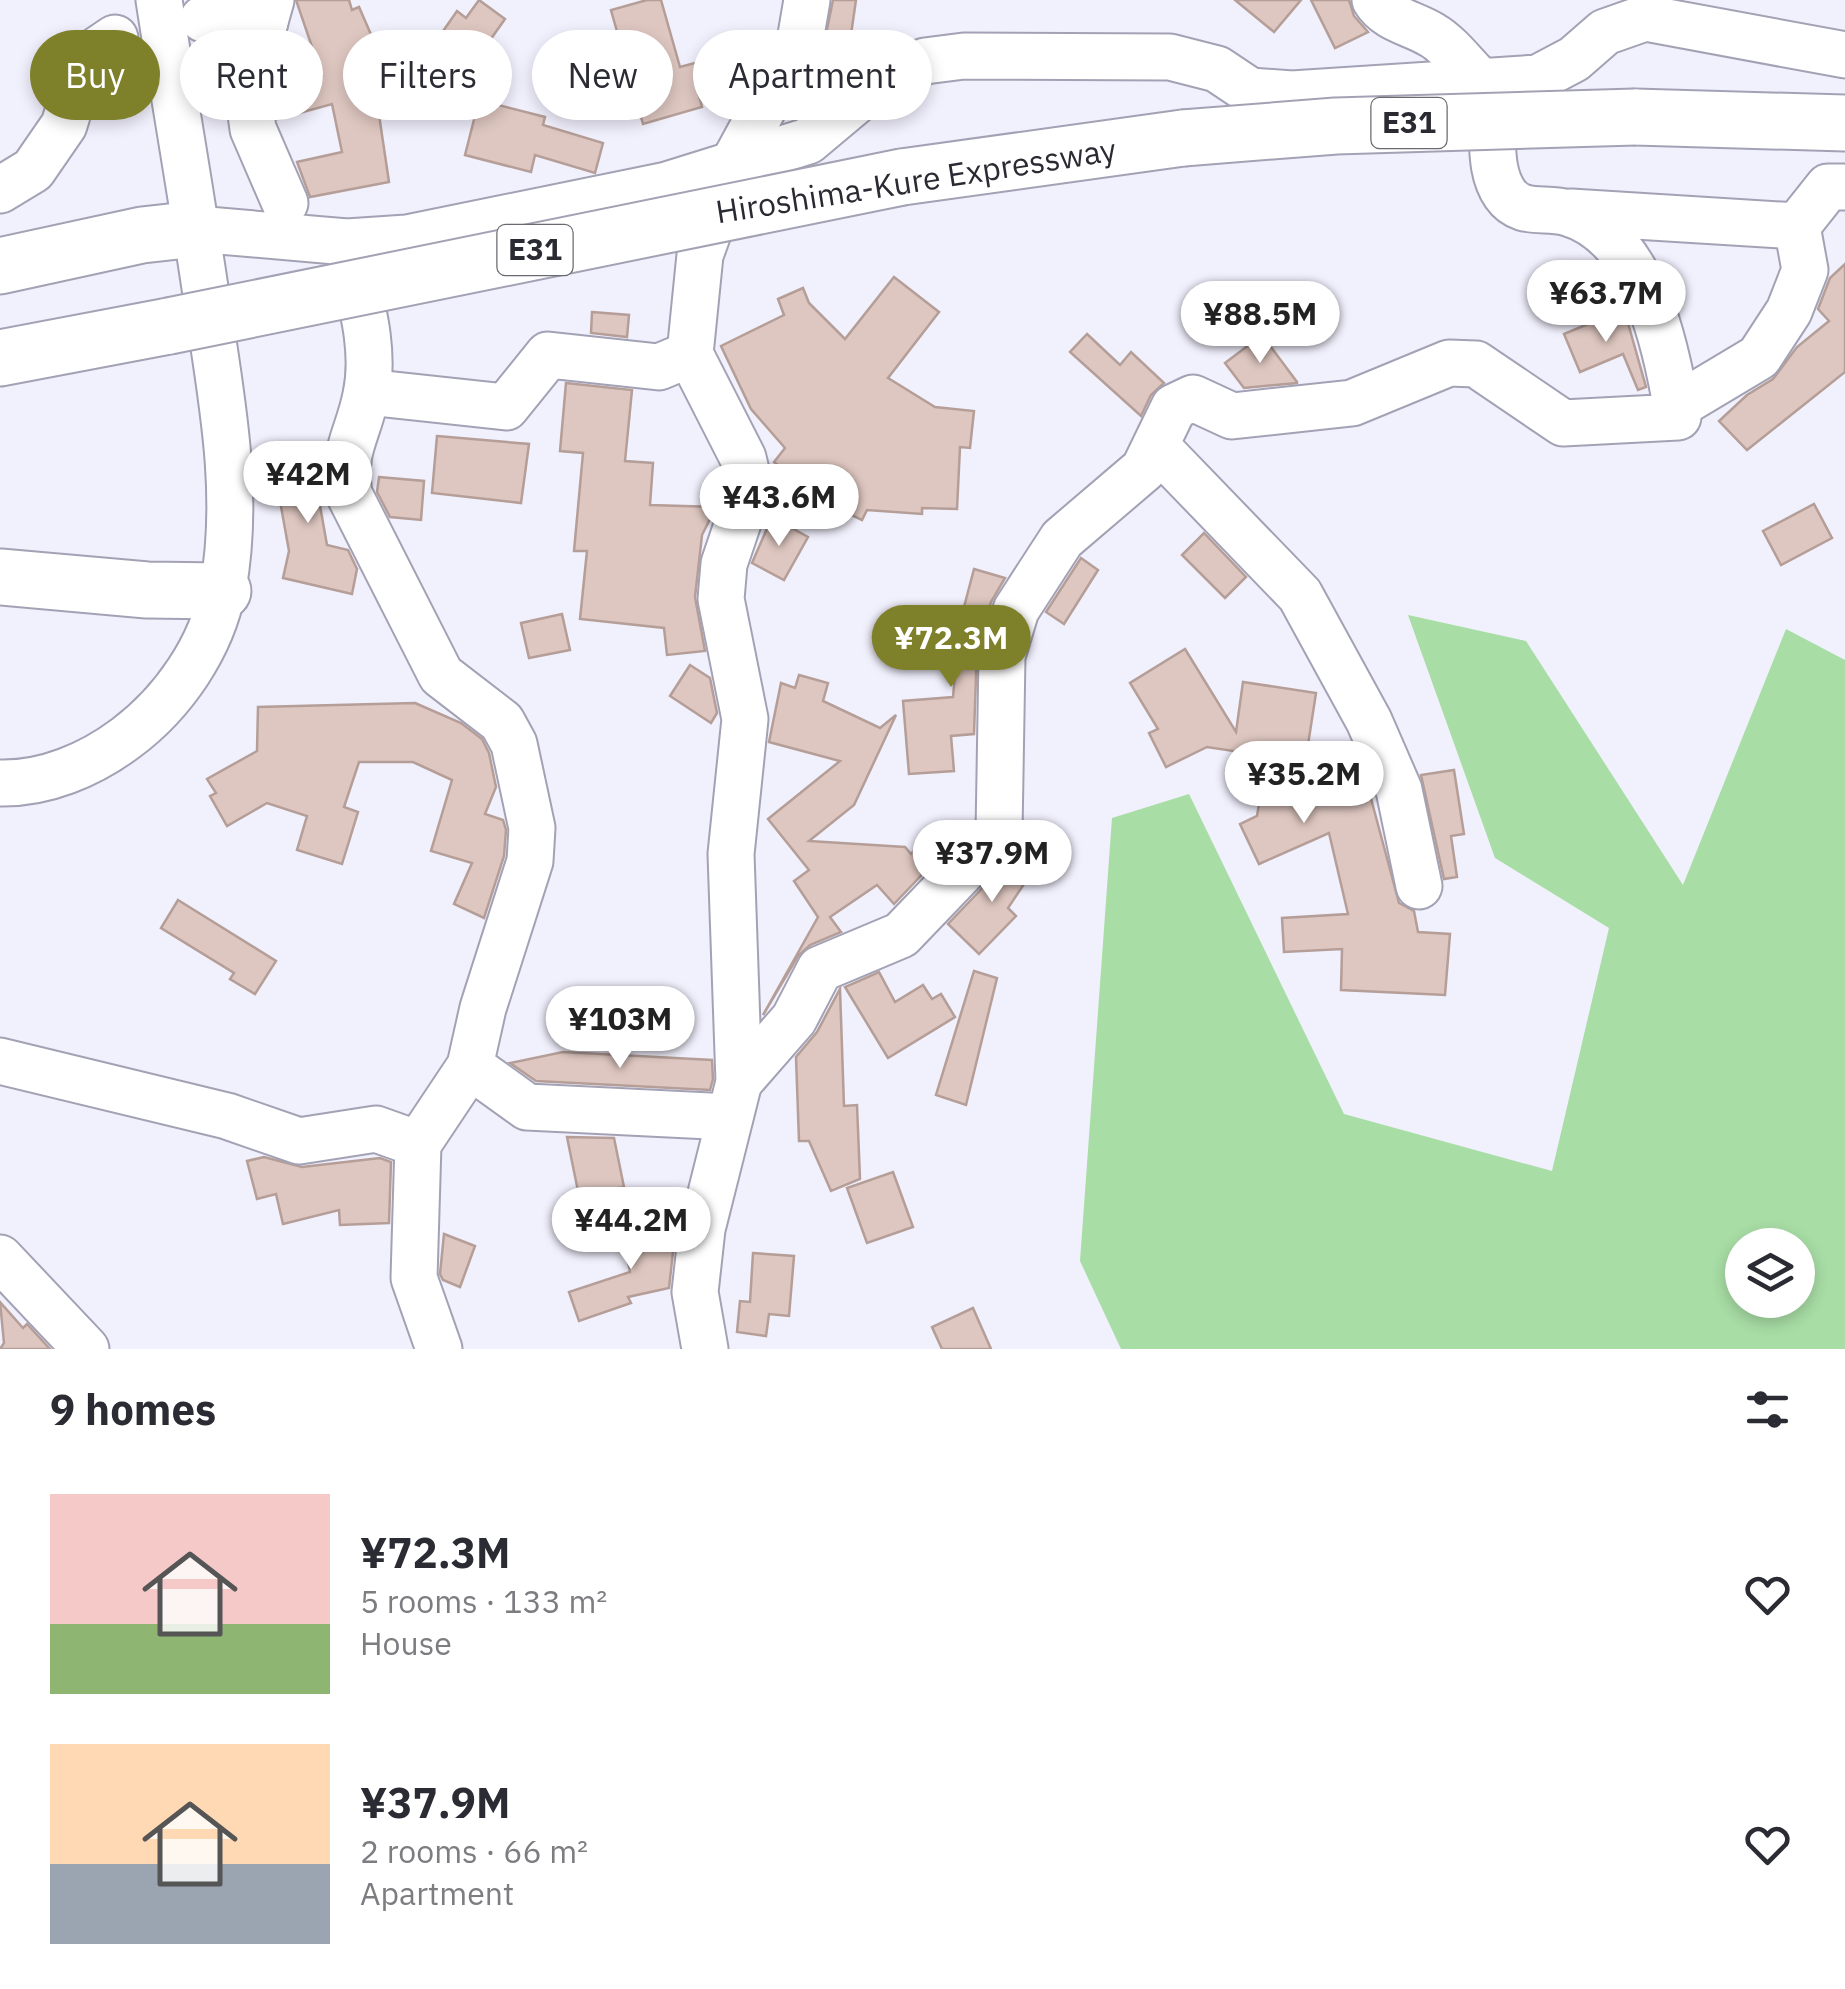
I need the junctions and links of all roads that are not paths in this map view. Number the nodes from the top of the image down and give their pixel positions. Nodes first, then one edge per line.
1 (159, 0) edge
2 (808, 0) edge
3 (1375, 0) edge
4 (268, 11) edge
5 (203, 19) dead end
6 (1845, 54) edge
7 (1480, 82) junction
8 (66, 120) edge
9 (1845, 123) edge
10 (734, 164) junction
11 (1845, 187) edge
12 (0, 190) edge
13 (286, 203) dead end
14 (1564, 212) junction
15 (1797, 226) junction
16 (196, 229) junction
17 (347, 242) junction
18 (0, 266) edge
19 (690, 354) junction
20 (0, 358) edge
21 (367, 392) junction
22 (1676, 406) junction
23 (1156, 446) junction
24 (0, 577) edge
25 (223, 591) junction
26 (0, 783) edge
27 (1419, 886) dead end
28 (0, 1061) edge
29 (470, 1066) junction
30 (734, 1099) junction
31 (418, 1144) junction
32 (0, 1258) edge
33 (86, 1349) edge
34 (439, 1349) edge
35 (705, 1349) edge

1 - 16 street
2 - 10 street
3 - 7 street
4 - 5 street
4 - 13 street
6 - 7 street
7 - 10 street
7 - 14 street
8 - 12 street
9 - 20 highway, Hiroshima-Kure Expressway / E31, bridge
10 - 17 street
10 - 19 street
11 - 15 street
14 - 15 street
14 - 22 street
15 - 22 street
16 - 17 street
16 - 18 highway
16 - 25 street
17 - 21 street
19 - 21 street
19 - 30 street
21 - 29 street
22 - 23 street
23 - 27 street
23 - 30 street
24 - 25 highway
25 - 26 street
28 - 31 street
29 - 30 street
29 - 31 street
30 - 35 street
31 - 34 street
32 - 33 street

